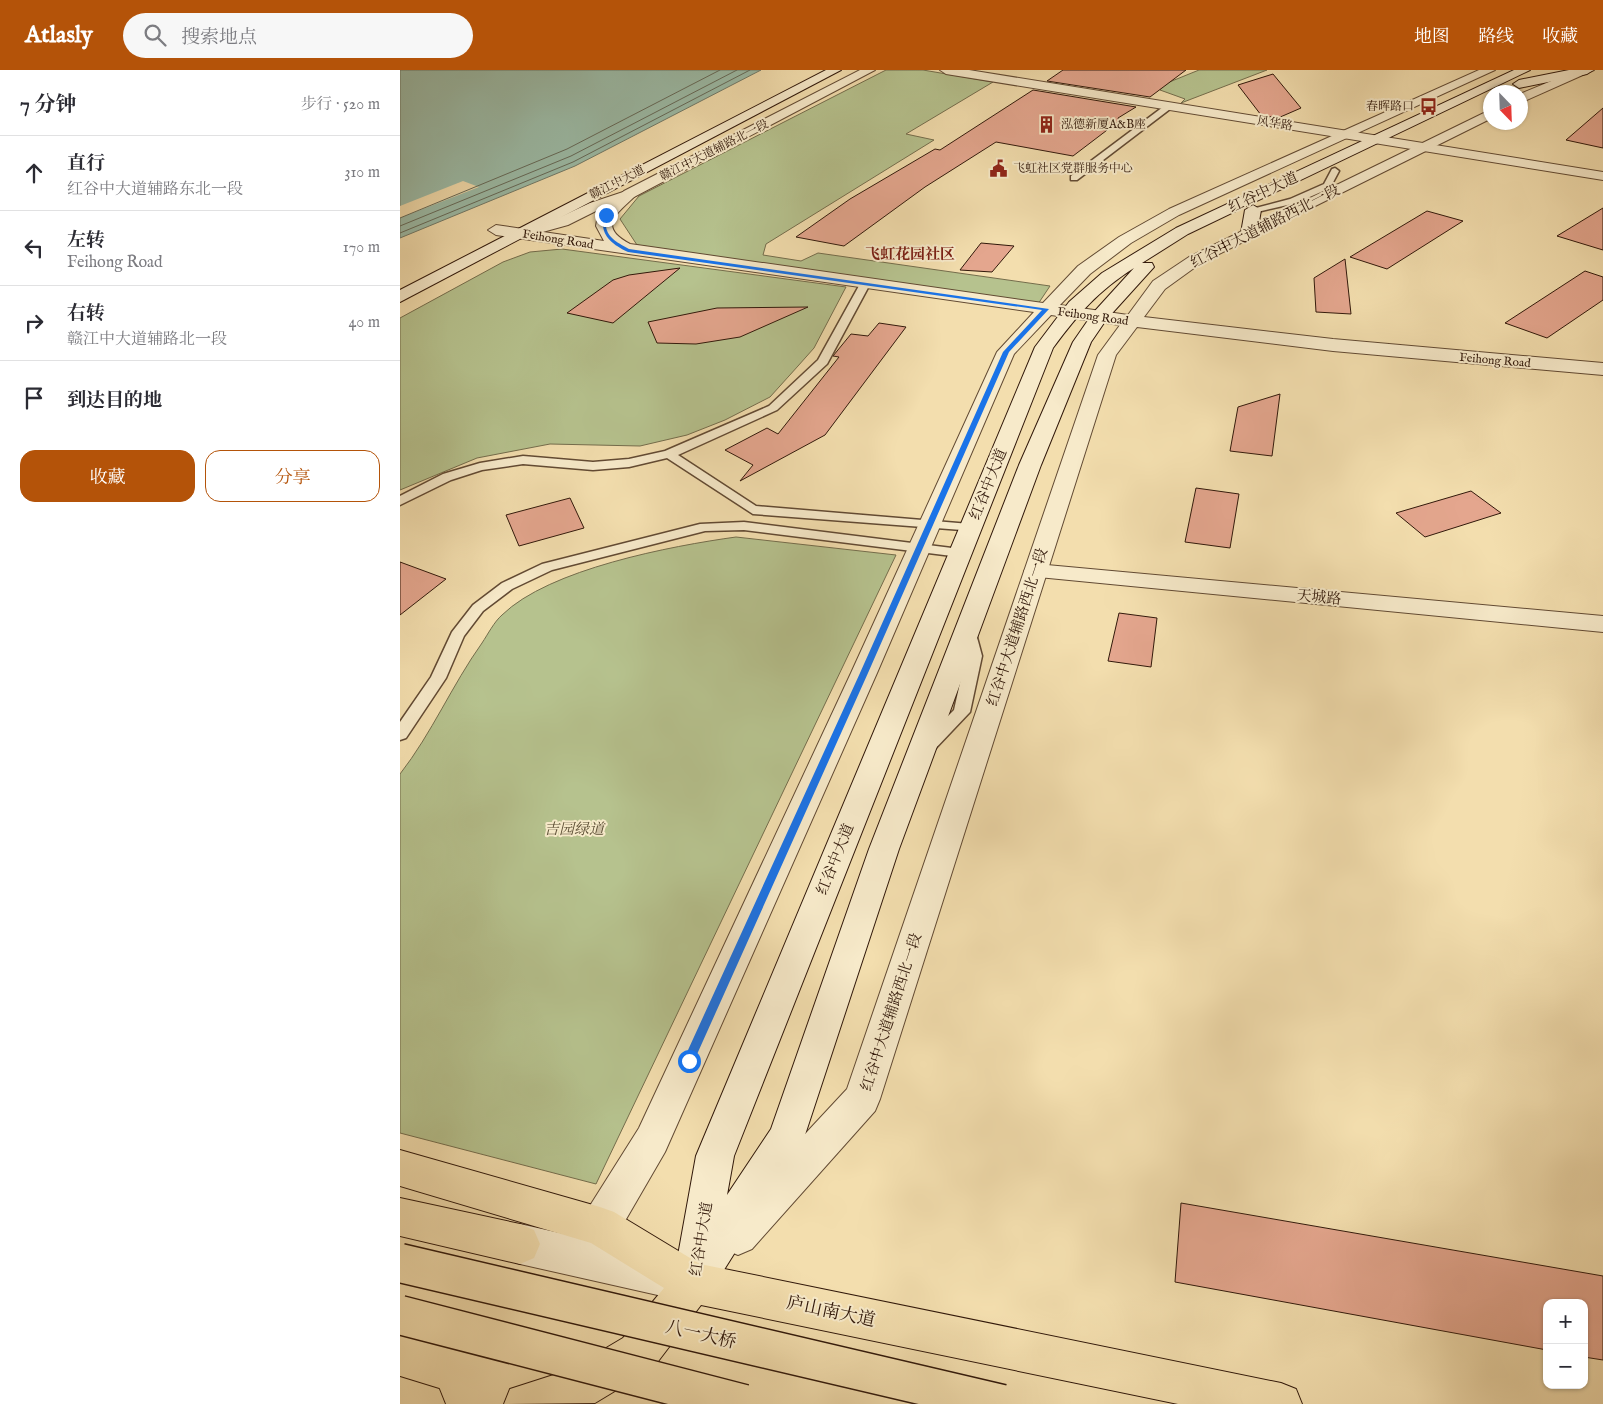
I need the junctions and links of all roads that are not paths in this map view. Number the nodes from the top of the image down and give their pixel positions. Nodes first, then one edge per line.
1 (811, 70) edge
2 (835, 70) edge
3 (869, 70) edge
4 (946, 70) edge
5 (1548, 70) edge
6 (1587, 70) edge
7 (1509, 77) edge
8 (1528, 96) edge
9 (1483, 101) edge
10 (1170, 106) junction
11 (1483, 117) edge
12 (1348, 135) junction
13 (1386, 140) junction
14 (1423, 146) junction
15 (1603, 176) edge
16 (1074, 178) dead end
17 (570, 192) dead end
18 (629, 194) junction
19 (1251, 222) junction
20 (521, 225) junction
21 (491, 232) dead end
22 (628, 250) junction
23 (865, 284) junction
24 (400, 297) edge
25 (1046, 309) junction
26 (1070, 313) junction
27 (1099, 317) junction
28 (1132, 321) junction
29 (1603, 369) edge
30 (669, 454) junction
31 (400, 501) edge
32 (753, 510) junction
33 (930, 524) junction
34 (744, 526) junction
35 (970, 528) junction
36 (919, 548) junction
37 (960, 553) junction
38 (1036, 571) junction
39 (1603, 624) edge
40 (400, 734) edge
41 (400, 1168) edge
42 (400, 1217) edge
43 (600, 1226) junction
44 (520, 1244) joint
45 (400, 1263) edge
46 (693, 1283) junction
47 (400, 1315) edge
48 (400, 1398) edge
49 (424, 1404) edge
50 (525, 1404) edge
51 (744, 1404) edge
52 (1002, 1404) edge
53 (1281, 1404) edge

1 - 17 street, 赣江中大道
2 - 20 street, 赣江中大道
3 - 18 street, 赣江中大道辅路北一段
4 - 10 street, 风华路
5 - 7 street, 红谷中大道
6 - 7 street
6 - 8 street
7 - 12 street
7 - 13 street, 红谷中大道
9 - 13 street, 红谷中大道
10 - 12 street, 风华路
10 - 16 lane
11 - 14 street, 红谷中大道辅路西北一段
12 - 13 street, 风华路
12 - 25 street
13 - 14 street, 风华路
13 - 19 street, 红谷中大道
13 - 26 street, 红谷中大道
14 - 15 street, 风华路
14 - 19 street, 红谷中大道辅路西北一段
18 - 20 street
18 - 22 street, 赣江中大道辅路北一段
19 - 27 street, 红谷中大道
19 - 28 street, 红谷中大道辅路西北一段
20 - 21 street, Feihong Road
20 - 22 street, Feihong Road
20 - 24 street, 赣江中大道
22 - 23 street, Feihong Road
23 - 25 street, Feihong Road
23 - 30 lane
25 - 26 street, Feihong Road
25 - 33 street
26 - 27 street, Feihong Road
26 - 35 street, 红谷中大道
27 - 28 street, Feihong Road
27 - 46 street, 红谷中大道
28 - 29 street, Feihong Road
28 - 38 street, 红谷中大道辅路西北一段
30 - 31 lane
30 - 32 lane
32 - 33 lane
32 - 34 lane
33 - 35 lane
33 - 36 street
34 - 36 lane
34 - 40 lane
35 - 37 street, 红谷中大道
36 - 37 lane
36 - 43 street
37 - 46 street, 红谷中大道
38 - 39 street, 天城路
38 - 46 street, 红谷中大道辅路西北一段
41 - 43 main road, 庐山南大道
42 - 44 main road
43 - 46 main road, 庐山南大道
44 - 46 street
45 - 52 main road, 八一大桥, bridge
46 - 50 main road
46 - 53 main road, 庐山南大道
47 - 51 main road, bridge
48 - 49 main road

